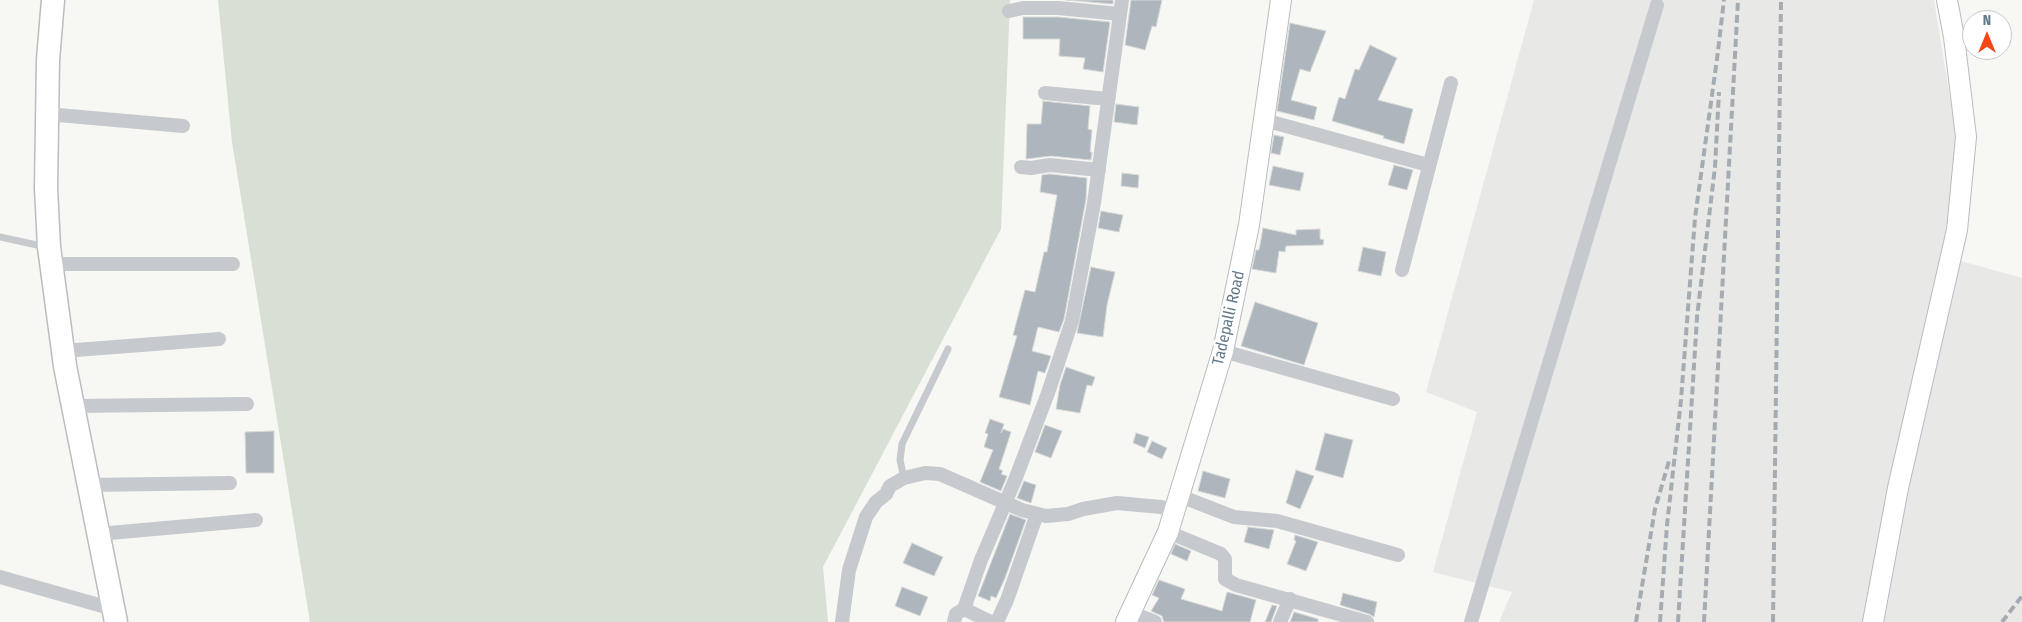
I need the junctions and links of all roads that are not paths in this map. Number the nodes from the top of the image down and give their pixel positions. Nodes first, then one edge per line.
1 (54, 0) edge
2 (1122, 0) edge
3 (1280, 0) edge
4 (1947, 0) edge
5 (1657, 5) dead end
6 (1009, 11) dead end
7 (1120, 14) junction
8 (1452, 83) dead end
9 (1044, 93) dead end
10 (1108, 99) junction
11 (47, 114) junction
12 (1264, 120) junction
13 (183, 126) dead end
14 (1428, 165) junction
15 (1021, 167) dead end
16 (1099, 170) junction
17 (0, 237) edge
18 (50, 256) junction
19 (233, 264) dead end
20 (1402, 270) dead end
21 (219, 339) dead end
22 (948, 349) dead end
23 (63, 351) junction
24 (1223, 351) junction
25 (1393, 399) dead end
26 (247, 404) dead end
27 (73, 406) junction
28 (904, 478) junction
29 (230, 482) dead end
30 (88, 485) junction
31 (1006, 503) junction
32 (1178, 503) junction
33 (1037, 514) junction
34 (256, 520) dead end
35 (1168, 532) junction
36 (98, 534) junction
37 (1398, 555) dead end
38 (0, 578) edge
39 (1290, 599) junction
40 (964, 609) junction
41 (114, 615) edge
42 (1128, 617) edge
43 (842, 622) edge
44 (954, 622) edge
45 (991, 622) edge
46 (997, 622) edge
47 (1155, 622) edge
48 (1280, 622) edge
49 (1367, 622) edge
50 (1471, 622) edge
51 (1873, 622) edge

1 - 11 main road
2 - 7 street
3 - 12 street, Tadepalli Road
4 - 51 street
5 - 50 street
6 - 7 street
7 - 10 street
8 - 14 street
9 - 10 street
10 - 16 street
11 - 13 street
11 - 18 main road
12 - 14 street
12 - 24 street, Tadepalli Road
14 - 20 street
15 - 16 street
16 - 31 street
17 - 18 lane
18 - 19 street
18 - 23 main road
21 - 23 street
22 - 28 lane
23 - 27 main road
24 - 25 street
24 - 32 street, Tadepalli Road
26 - 27 street
27 - 30 main road
28 - 31 street
28 - 43 street
29 - 30 street
30 - 36 main road
31 - 33 street
31 - 40 street
32 - 33 street
32 - 35 street, Tadepalli Road
32 - 37 street
33 - 46 street
34 - 36 street
35 - 39 street
35 - 42 street, Tadepalli Road
36 - 41 main road
38 - 41 street
39 - 48 street
39 - 49 street
40 - 44 street
40 - 45 street
42 - 47 street

